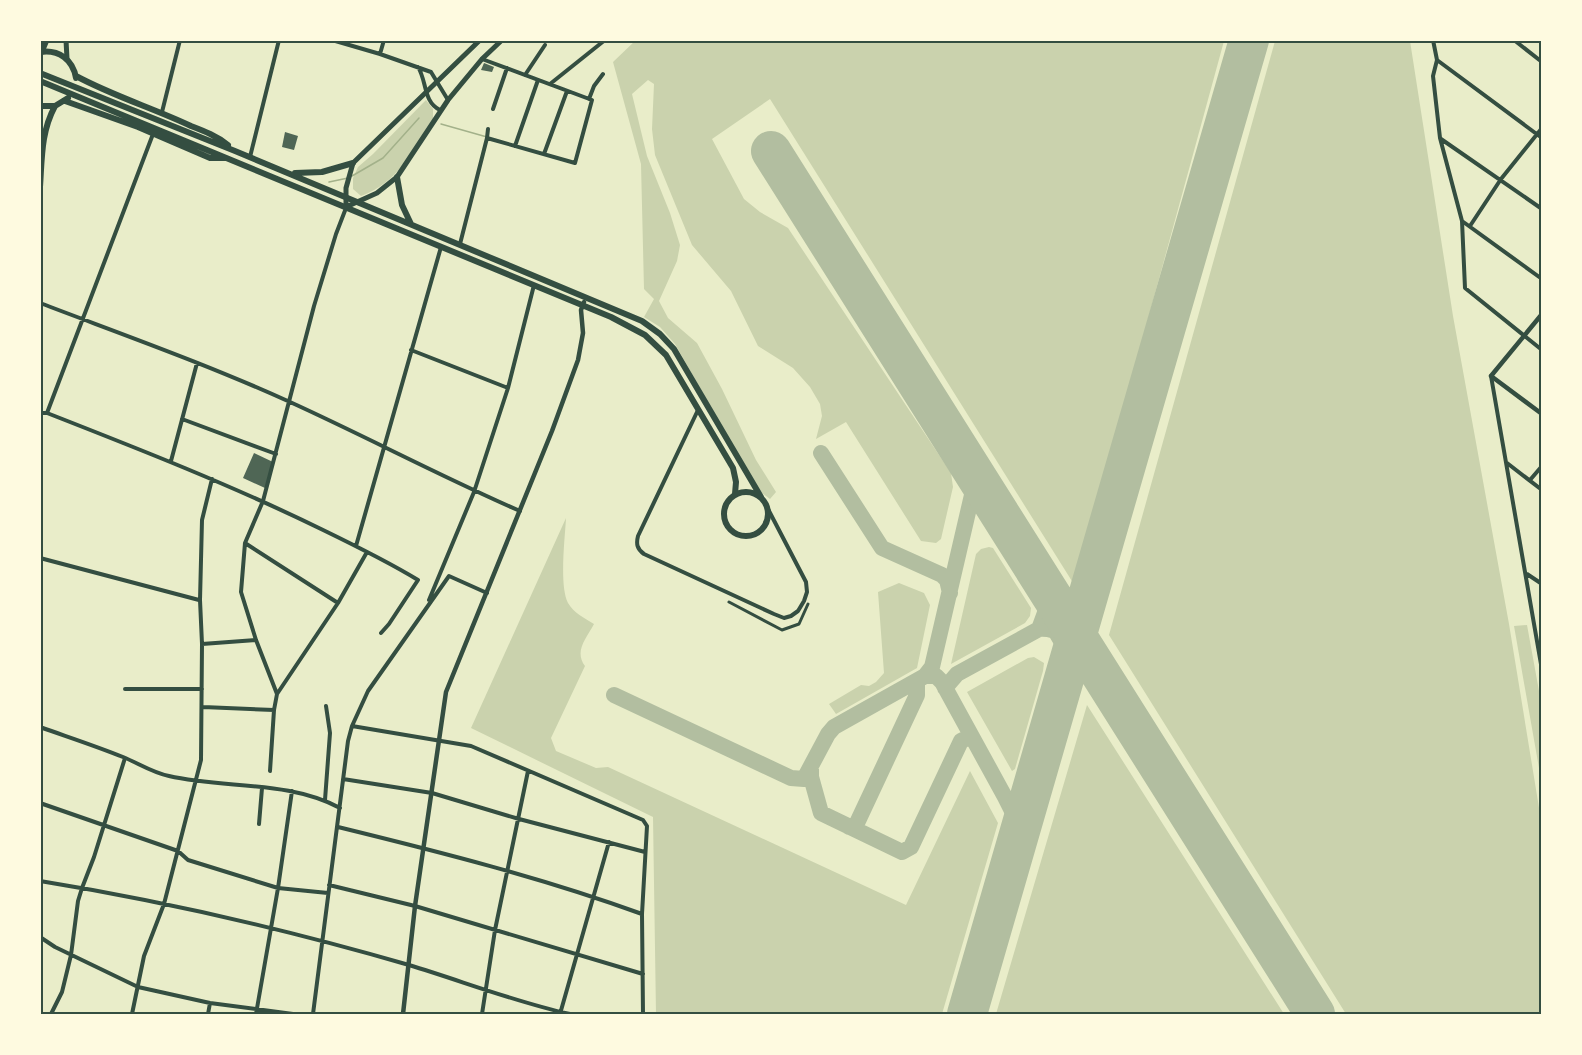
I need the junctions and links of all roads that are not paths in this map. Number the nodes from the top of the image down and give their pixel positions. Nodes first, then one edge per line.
1 (68, 40) edge
2 (180, 40) edge
3 (279, 40) edge
4 (332, 40) edge
5 (384, 40) edge
6 (480, 40) edge
7 (502, 40) edge
8 (605, 40) edge
9 (1433, 40) edge
10 (1514, 40) edge
11 (46, 41) edge
12 (545, 45) dead end
13 (41, 52) edge
14 (380, 54) junction
15 (67, 59) junction
16 (482, 59) junction
17 (1437, 60) junction
18 (1542, 62) edge
19 (418, 66) junction
20 (507, 68) junction
21 (40, 73) edge
22 (603, 74) dead end
23 (525, 75) junction
24 (76, 76) junction
25 (538, 80) junction
26 (40, 81) edge
27 (438, 82) junction
28 (550, 84) junction
29 (567, 91) junction
30 (426, 94) junction
31 (591, 99) junction
32 (448, 100) junction
33 (65, 101) junction
34 (40, 106) edge
35 (55, 106) junction
36 (493, 109) dead end
37 (440, 110) junction
38 (162, 112) junction
39 (1542, 128) edge
40 (488, 129) dead end
41 (153, 133) junction
42 (1536, 134) junction
43 (488, 138) junction
44 (1440, 138) junction
45 (1542, 138) edge
46 (515, 146) junction
47 (235, 151) junction
48 (544, 154) junction
49 (250, 157) junction
50 (230, 158) junction
51 (353, 163) junction
52 (290, 173) junction
53 (397, 177) junction
54 (1501, 179) junction
55 (40, 187) edge
56 (345, 196) junction
57 (358, 202) junction
58 (346, 207) junction
59 (1542, 209) edge
60 (1462, 221) junction
61 (411, 224) junction
62 (1470, 226) junction
63 (460, 244) junction
64 (441, 247) junction
65 (1542, 279) edge
66 (534, 285) junction
67 (586, 297) junction
68 (40, 303) edge
69 (582, 306) junction
70 (1542, 314) edge
71 (83, 320) junction
72 (1523, 336) junction
73 (410, 350) junction
74 (1542, 350) edge
75 (198, 363) junction
76 (1491, 376) junction
77 (508, 388) junction
78 (290, 402) junction
79 (699, 408) junction
80 (40, 413) edge
81 (47, 413) junction
82 (1542, 414) edge
83 (182, 419) junction
84 (384, 448) junction
85 (276, 454) junction
86 (171, 461) junction
87 (1507, 463) junction
88 (1542, 466) edge
89 (212, 479) junction
90 (1530, 480) junction
91 (1542, 490) edge
92 (474, 492) junction
93 (735, 494) junction
94 (761, 497) junction
95 (263, 501) junction
96 (768, 510) junction
97 (520, 511) junction
98 (245, 543) junction
99 (356, 546) junction
100 (367, 552) junction
101 (40, 558) edge
102 (1526, 573) junction
103 (1542, 584) edge
104 (487, 593) junction
105 (200, 600) junction
106 (729, 602) dead end
107 (338, 603) junction
108 (808, 604) dead end
109 (426, 608) junction
110 (381, 633) dead end
111 (256, 640) junction
112 (202, 644) junction
113 (1541, 666) edge
114 (125, 689) dead end
115 (202, 689) junction
116 (277, 694) junction
117 (202, 706) junction
118 (326, 706) dead end
119 (274, 710) junction
120 (352, 726) junction
121 (40, 727) edge
122 (438, 741) junction
123 (125, 758) junction
124 (270, 771) dead end
125 (528, 771) junction
126 (343, 779) junction
127 (197, 782) junction
128 (262, 788) junction
129 (292, 791) junction
130 (432, 793) junction
131 (325, 800) junction
132 (40, 802) edge
133 (340, 808) junction
134 (519, 819) junction
135 (259, 824) dead end
136 (104, 825) junction
137 (338, 827) junction
138 (609, 842) junction
139 (424, 848) junction
140 (178, 851) junction
141 (645, 852) junction
142 (508, 873) junction
143 (40, 881) edge
144 (329, 885) junction
145 (82, 888) junction
146 (278, 888) junction
147 (328, 893) junction
148 (593, 896) junction
149 (164, 904) junction
150 (416, 906) junction
151 (642, 914) junction
152 (270, 930) junction
153 (495, 930) junction
154 (40, 937) edge
155 (323, 943) junction
156 (577, 954) junction
157 (72, 955) junction
158 (408, 965) junction
159 (643, 974) junction
160 (138, 987) junction
161 (484, 989) junction
162 (210, 1003) junction
163 (256, 1012) edge
164 (560, 1013) edge
165 (51, 1014) edge
166 (132, 1014) edge
167 (208, 1014) edge
168 (293, 1014) edge
169 (313, 1014) edge
170 (403, 1014) edge
171 (482, 1014) edge
172 (570, 1014) edge
173 (643, 1014) edge

1 - 15 main road
2 - 38 street
3 - 49 street
4 - 14 street
5 - 14 street
6 - 27 main road
7 - 16 main road
8 - 28 street
9 - 17 street
10 - 18 street
11 - 13 main road
12 - 23 street
13 - 15 main road
14 - 19 street
15 - 24 main road
16 - 20 street
16 - 32 main road
17 - 42 street
17 - 44 street
19 - 27 street
19 - 30 street
20 - 23 street
20 - 36 street
21 - 47 main road
22 - 31 street
23 - 25 street
24 - 33 main road
24 - 38 main road
25 - 28 street
25 - 46 street
26 - 50 main road
27 - 30 main road
27 - 32 street
28 - 29 street
29 - 31 street
29 - 48 street
30 - 37 street
30 - 51 main road
31 - 48 street
32 - 37 main road
33 - 35 main road
33 - 41 main road
34 - 35 main road
35 - 55 main road
37 - 53 main road
38 - 47 main road
39 - 42 street
40 - 43 street
41 - 50 main road
41 - 71 street
42 - 45 street
42 - 54 street
43 - 46 street
43 - 63 street
44 - 54 street
44 - 60 street
46 - 48 street
47 - 49 main road
49 - 52 main road
50 - 58 main road
51 - 52 main road
51 - 56 main road
52 - 56 main road
53 - 57 main road
53 - 61 main road
54 - 59 street
54 - 62 street
56 - 57 main road
56 - 58 main road
57 - 58 main road
57 - 61 main road
58 - 64 main road
58 - 78 street
60 - 62 street
60 - 72 street
61 - 63 main road
62 - 65 street
63 - 67 main road
64 - 66 main road
64 - 73 street
66 - 69 main road
66 - 77 street
67 - 69 street
67 - 94 main road
68 - 71 street
69 - 79 main road
69 - 97 street
70 - 72 street
71 - 75 street
71 - 81 street
72 - 74 street
72 - 76 street
73 - 77 street
73 - 84 street
75 - 78 street
75 - 83 street
76 - 82 street
76 - 87 street
77 - 92 street
78 - 84 street
78 - 85 street
79 - 93 main road
79 - 96 street
80 - 81 street
81 - 86 street
83 - 85 street
83 - 86 street
84 - 92 street
84 - 99 street
85 - 95 street
86 - 89 street
87 - 90 street
87 - 102 street
88 - 90 street
89 - 95 street
89 - 105 street
90 - 91 street
92 - 97 street
92 - 109 street
93 - 94 main road
93 - 96 main road
94 - 96 main road
95 - 98 street
95 - 99 street
97 - 104 street
98 - 107 street
98 - 111 street
99 - 100 street
100 - 107 street
100 - 110 street
101 - 105 street
102 - 103 street
102 - 113 street
104 - 109 street
104 - 122 street
105 - 112 street
106 - 108 street
107 - 116 street
109 - 120 street
111 - 112 street
111 - 116 street
112 - 115 street
114 - 115 street
115 - 117 street
116 - 119 street
117 - 119 street
117 - 127 street
118 - 131 street
119 - 124 street
120 - 122 street
120 - 126 street
121 - 123 street
122 - 125 street
122 - 130 street
123 - 127 street
123 - 136 street
125 - 134 street
125 - 141 street
126 - 130 street
126 - 133 street
127 - 128 street
127 - 140 street
128 - 129 street
128 - 135 street
129 - 131 street
129 - 146 street
130 - 134 street
130 - 139 street
131 - 133 street
132 - 136 street
133 - 137 street
134 - 138 street
134 - 142 street
136 - 140 street
136 - 145 street
137 - 139 street
137 - 144 street
138 - 141 street
138 - 148 street
139 - 142 street
139 - 150 street
140 - 146 street
140 - 149 street
141 - 151 street
142 - 148 street
142 - 153 street
143 - 145 street
144 - 147 street
144 - 150 street
145 - 149 street
145 - 157 street
146 - 147 street
146 - 152 street
147 - 155 street
148 - 151 street
148 - 156 street
149 - 152 street
149 - 160 street
150 - 153 street
150 - 158 street
151 - 159 street
152 - 155 street
152 - 163 street
153 - 156 street
153 - 161 street
154 - 157 street
155 - 158 street
155 - 169 street
156 - 159 street
156 - 164 street
157 - 160 street
157 - 165 street
158 - 161 street
158 - 170 street
159 - 173 street
160 - 162 street
160 - 166 street
161 - 164 street
161 - 171 street
162 - 163 street
162 - 167 street
163 - 168 street
164 - 172 street

